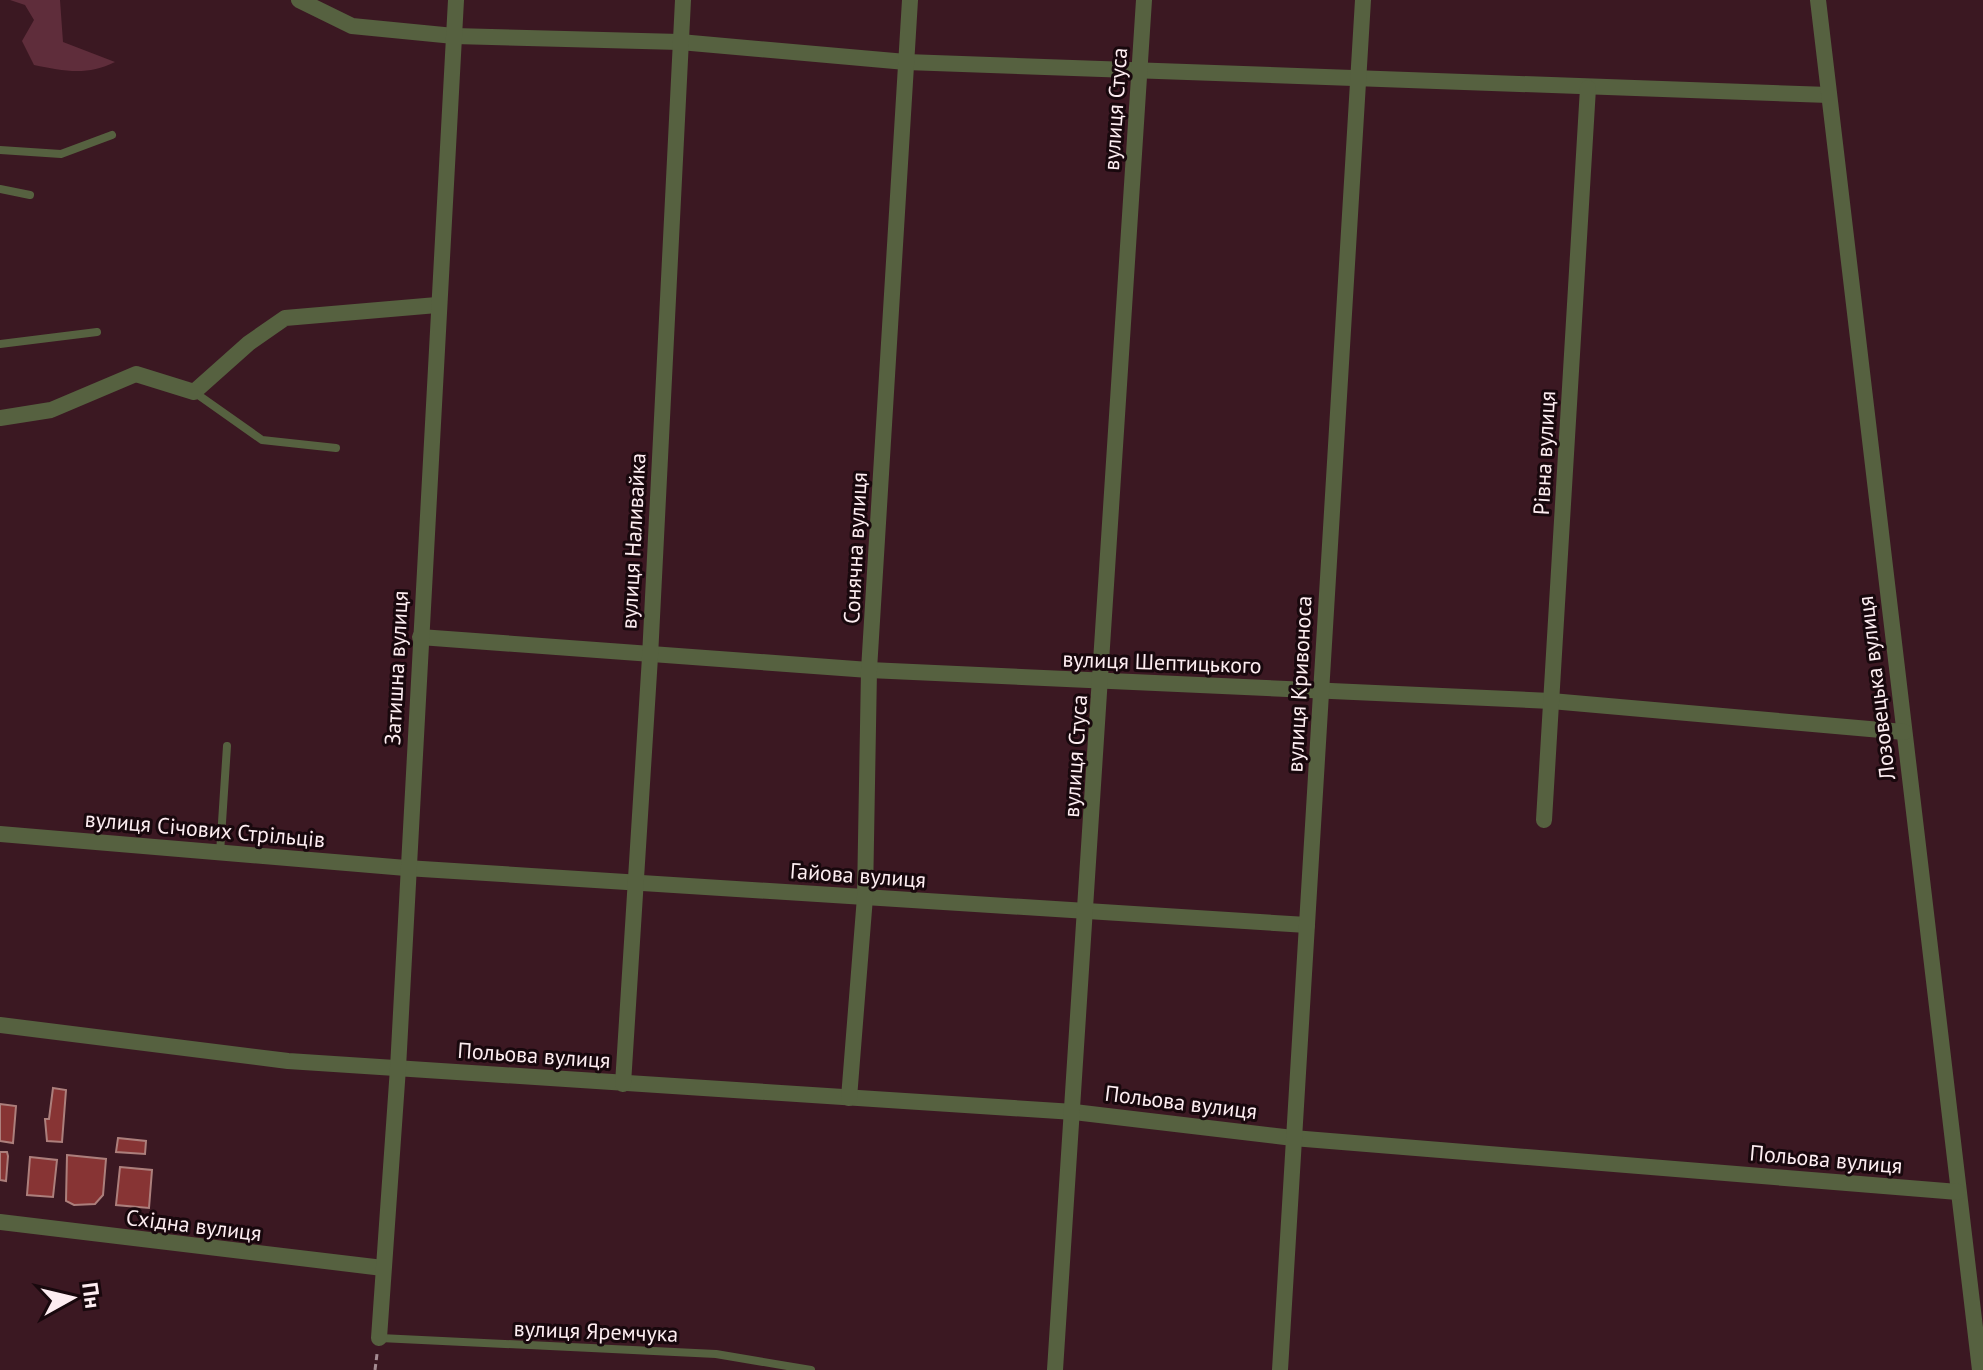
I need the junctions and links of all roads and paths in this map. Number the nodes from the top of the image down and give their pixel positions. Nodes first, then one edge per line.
1 (299, 0) edge
2 (456, 0) edge
3 (683, 0) edge
4 (910, 0) edge
5 (1144, 0) edge
6 (1363, 0) edge
7 (1818, 0) edge
8 (454, 36) junction
9 (680, 42) junction
10 (906, 62) junction
11 (1140, 72) junction
12 (1358, 80) junction
13 (1588, 88) junction
14 (1829, 95) junction
15 (112, 135) dead end
16 (0, 150) edge
17 (0, 189) edge
18 (30, 195) dead end
19 (437, 305) junction
20 (97, 332) dead end
21 (0, 344) edge
22 (194, 392) junction
23 (0, 418) edge
24 (336, 448) dead end
25 (420, 637) junction
26 (650, 657) junction
27 (869, 670) junction
28 (1101, 683) junction
29 (1321, 690) junction
30 (1551, 701) junction
31 (1904, 732) junction
32 (227, 746) dead end
33 (1544, 820) dead end
34 (0, 834) edge
35 (220, 853) junction
36 (406, 868) junction
37 (637, 883) junction
38 (865, 897) junction
39 (1087, 911) junction
40 (1307, 925) junction
41 (0, 1025) edge
42 (398, 1068) junction
43 (623, 1084) junction
44 (849, 1098) junction
45 (1074, 1112) junction
46 (1293, 1138) junction
47 (1958, 1192) junction
48 (0, 1222) edge
49 (383, 1268) junction
50 (379, 1338) joint
51 (811, 1370) edge
52 (1055, 1370) edge
53 (1280, 1370) edge
54 (1980, 1370) edge

1 - 8 street
2 - 8 street, Затишна вулиця
3 - 9 street, вулиця Наливайка
4 - 10 street, Сонячна вулиця
5 - 11 street, вулиця Стуса
6 - 12 street, вулиця Кривоноса
7 - 14 street, Лозовецька вулиця
8 - 9 street
8 - 19 street, Затишна вулиця
9 - 10 street
9 - 26 street, вулиця Наливайка
10 - 11 street
10 - 27 street, Сонячна вулиця
11 - 12 street
11 - 28 street, вулиця Стуса
12 - 13 street
12 - 29 street, вулиця Кривоноса
13 - 14 street
13 - 30 street, Рівна вулиця
14 - 31 street, Лозовецька вулиця
15 - 16 lane
17 - 18 lane
19 - 22 street
19 - 25 street, Затишна вулиця
20 - 21 lane
22 - 23 street
22 - 24 lane
25 - 26 street, вулиця Шептицького
25 - 36 street, Затишна вулиця
26 - 27 street, вулиця Шептицького
26 - 37 street, вулиця Наливайка
27 - 28 street, вулиця Шептицького
27 - 38 street, Сонячна вулиця
28 - 29 street, вулиця Шептицького
28 - 39 street, вулиця Стуса
29 - 30 street, вулиця Шептицького
29 - 40 street, вулиця Кривоноса
30 - 31 street, вулиця Шептицького
30 - 33 street, Рівна вулиця
31 - 47 street, Лозовецька вулиця
32 - 35 lane
34 - 35 street, вулиця Січових Стрільців
35 - 36 street, вулиця Січових Стрільців
36 - 37 street, Гайова вулиця
36 - 42 street, Затишна вулиця
37 - 38 street, Гайова вулиця
37 - 43 street, вулиця Наливайка
38 - 39 street, Гайова вулиця
38 - 44 street, Сонячна вулиця
39 - 40 street, Гайова вулиця
39 - 45 street, вулиця Стуса
40 - 46 street, вулиця Кривоноса
41 - 42 street, Польова вулиця
42 - 43 street, Польова вулиця
42 - 49 street, Затишна вулиця
43 - 44 street, Польова вулиця
44 - 45 street, Польова вулиця
45 - 46 street, Польова вулиця
45 - 52 street, вулиця Стуса
46 - 47 street, Польова вулиця
46 - 53 street, вулиця Кривоноса
47 - 54 street, Лозовецька вулиця
48 - 49 street, Східна вулиця
49 - 50 street, Затишна вулиця
50 - 51 lane, вулиця Яремчука

